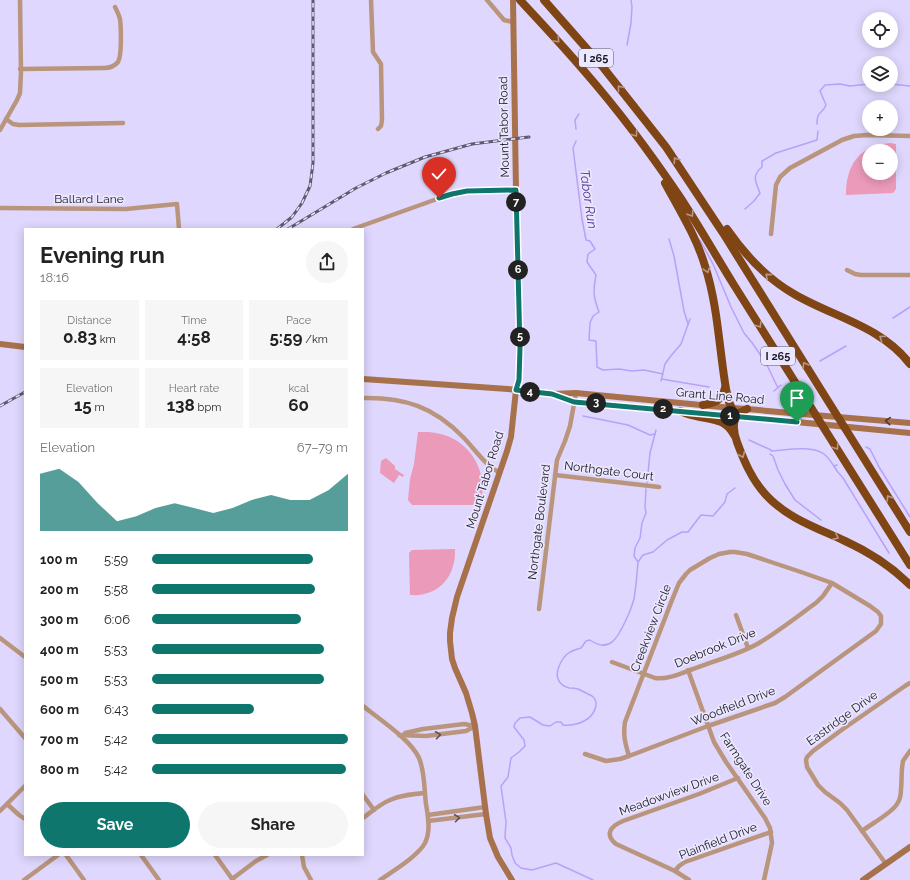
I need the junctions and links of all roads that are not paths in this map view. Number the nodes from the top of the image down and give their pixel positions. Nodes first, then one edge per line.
1 (20, 0) edge
2 (371, 0) edge
3 (487, 0) edge
4 (513, 0) edge
5 (520, 0) edge
6 (544, 0) edge
7 (115, 7) dead end
8 (513, 22) junction
9 (20, 69) junction
10 (6, 119) junction
11 (123, 123) dead end
12 (378, 129) dead end
13 (0, 130) edge
14 (910, 136) edge
15 (645, 148) junction
16 (685, 175) junction
17 (516, 190) junction
18 (0, 208) edge
19 (180, 228) edge
20 (353, 228) edge
21 (771, 234) dead end
22 (846, 270) dead end
23 (910, 274) edge
24 (0, 344) edge
25 (24, 347) edge
26 (910, 364) edge
27 (364, 379) edge
28 (725, 381) junction
29 (516, 390) junction
30 (576, 393) junction
31 (552, 394) junction
32 (364, 398) edge
33 (574, 402) junction
34 (703, 406) junction
35 (732, 408) junction
36 (747, 409) junction
37 (680, 411) junction
38 (736, 416) junction
39 (910, 423) edge
40 (910, 433) edge
41 (735, 436) junction
42 (500, 473) junction
43 (555, 475) junction
44 (660, 487) dead end
45 (910, 532) edge
46 (910, 566) edge
47 (832, 584) junction
48 (910, 585) edge
49 (539, 609) dead end
50 (878, 612) joint
51 (736, 615) dead end
52 (0, 638) edge
53 (748, 648) junction
54 (24, 656) edge
55 (612, 662) dead end
56 (688, 670) junction
57 (644, 673) junction
58 (910, 683) edge
59 (364, 707) edge
60 (0, 708) edge
61 (475, 726) junction
62 (708, 726) junction
63 (399, 735) junction
64 (24, 737) edge
65 (910, 751) edge
66 (585, 754) dead end
67 (629, 756) junction
68 (738, 778) junction
69 (24, 787) edge
70 (425, 793) junction
71 (364, 796) edge
72 (7, 804) junction
73 (374, 810) junction
74 (485, 810) junction
75 (0, 811) edge
76 (428, 815) junction
77 (364, 817) edge
78 (24, 818) edge
79 (428, 821) junction
80 (862, 830) junction
81 (771, 832) junction
82 (910, 847) edge
83 (57, 856) edge
84 (67, 856) edge
85 (142, 856) edge
86 (216, 856) edge
87 (265, 856) edge
88 (302, 856) edge
89 (886, 864) junction
90 (675, 871) junction
91 (233, 879) edge
92 (24, 880) edge
93 (84, 880) edge
94 (159, 880) edge
95 (311, 880) edge
96 (380, 880) edge
97 (512, 880) edge
98 (689, 880) edge
99 (764, 880) edge
100 (862, 880) edge

1 - 9 street
2 - 12 street
3 - 8 street
4 - 8 street, Mount Tabor Road
5 -> 15 highway, I 265
16 -> 6 highway, I 265
7 - 9 street
8 - 17 street, Mount Tabor Road
9 - 10 street
10 - 11 street
10 - 13 street
14 - 21 street
15 -> 28 highway
15 -> 46 highway, I 265
26 -> 16 highway
45 -> 16 highway, I 265
17 - 20 street
17 - 29 street, Mount Tabor Road
18 - 19 street, Ballard Lane
22 - 23 street
24 - 25 street
27 - 29 street, Grant Line Road
28 - 34 highway
28 - 35 highway
29 - 31 street, Grant Line Road
29 - 42 street, Mount Tabor Road
30 - 31 street, Grant Line Road
30 - 33 street, Northgate Boulevard
30 - 34 street, Grant Line Road
31 - 33 street, Grant Line Road
32 - 42 street
33 - 37 street, Grant Line Road
33 - 43 street, Northgate Boulevard
34 - 35 street, Grant Line Road
35 - 36 street, Grant Line Road
35 - 38 highway
36 - 38 highway
39 -> 36 street, Grant Line Road
37 - 38 street, Grant Line Road
37 - 41 highway
38 - 40 street, Grant Line Road
38 - 41 highway
41 -> 48 highway
42 - 61 street, Mount Tabor Road
43 - 44 street, Northgate Court
43 - 49 street, Northgate Boulevard
47 - 50 street, Creekview Circle
47 - 53 street, Doebrook Drive
47 - 57 street, Creekview Circle
50 - 62 street, Woodfield Drive
51 - 53 street
52 - 54 street
53 - 56 street, Doebrook Drive
55 - 57 street, Doebrook Drive
56 - 57 street, Doebrook Drive
56 - 62 street, Farmgate Drive
57 - 67 street, Creekview Circle
58 - 80 street, Eastridge Drive
59 - 63 street
60 - 64 street
61 - 63 street
61 - 74 street, Mount Tabor Road
62 - 67 street, Woodfield Drive
62 - 68 street, Farmgate Drive
63 - 70 street
65 - 80 street
66 - 67 street, Woodfield Drive
68 - 81 street, Farmgate Drive
68 - 90 street, Meadowview Drive
69 - 72 street
70 - 73 street
70 - 76 street
71 - 73 street
72 - 75 street
72 - 78 street
73 - 77 street
74 - 76 street
79 -> 74 street
74 - 97 street, Mount Tabor Road
76 - 79 street
79 - 96 street
80 - 89 street, Eastridge Drive
81 - 90 street, Plainfield Drive
81 - 99 street, Farmgate Drive
82 - 89 street
83 - 92 street
84 - 93 street
85 - 94 street
86 - 91 street
87 - 91 street
88 - 95 street
89 - 100 street
90 - 98 street, Meadowview Drive

